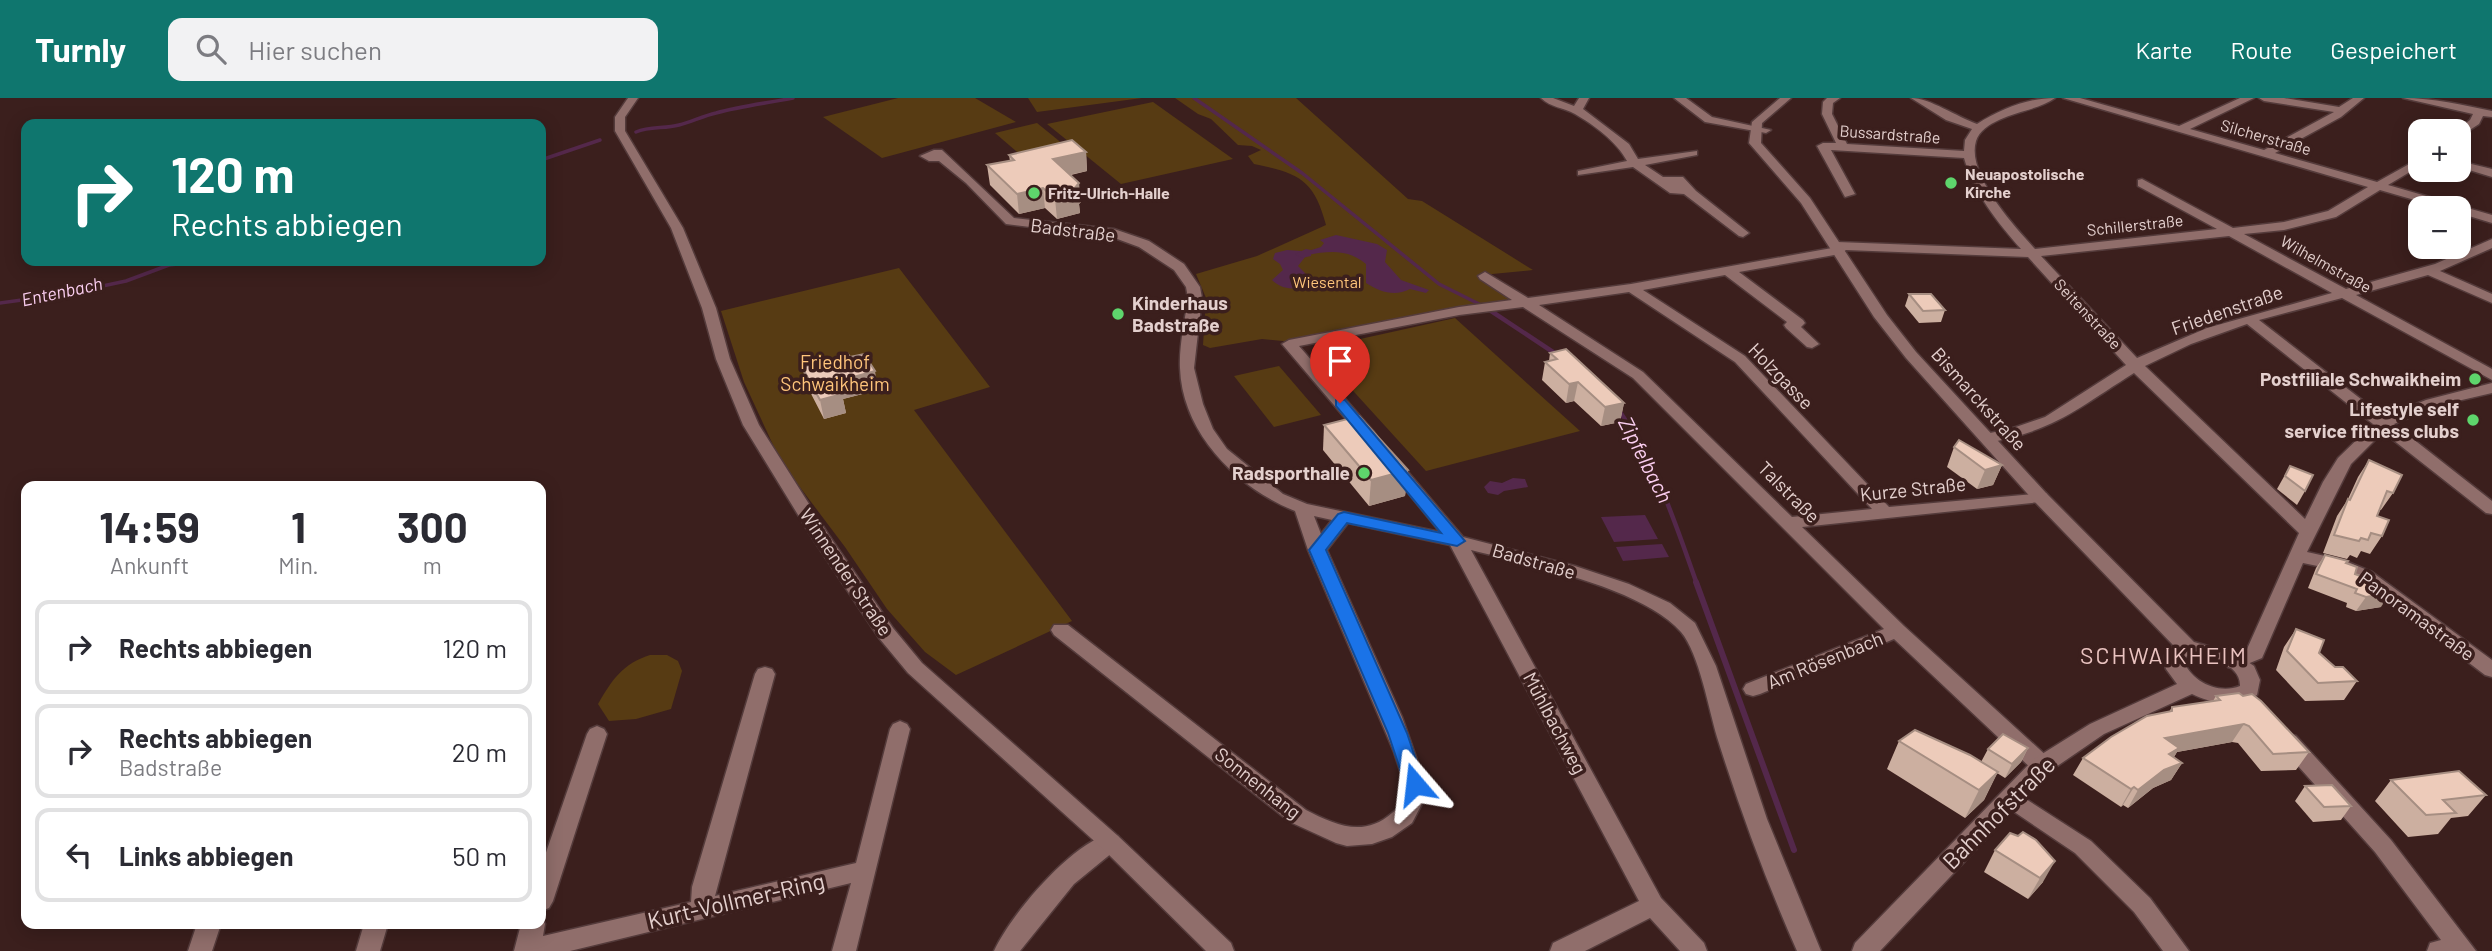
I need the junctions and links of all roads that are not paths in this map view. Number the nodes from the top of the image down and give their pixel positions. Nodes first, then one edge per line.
1 (632, 98) edge
2 (1546, 98) edge
3 (1584, 98) edge
4 (1679, 98) edge
5 (1786, 98) edge
6 (1835, 98) edge
7 (1916, 98) edge
8 (2050, 98) edge
9 (2067, 98) edge
10 (2249, 98) edge
11 (2264, 98) edge
12 (2408, 98) edge
13 (2359, 99) edge
14 (2294, 100) edge
15 (1577, 110) junction
16 (2340, 110) junction
17 (2482, 116) edge
18 (2492, 126) edge
19 (1976, 127) junction
20 (1761, 129) junction
21 (2181, 129) junction
22 (1843, 147) junction
23 (1693, 153) dead end
24 (2267, 153) junction
25 (1968, 155) junction
26 (941, 157) dead end
27 (1634, 163) junction
28 (2471, 167) edge
29 (2408, 168) edge
30 (1582, 173) dead end
31 (2492, 173) edge
32 (2142, 183) dead end
33 (2380, 186) junction
34 (1849, 194) dead end
35 (2413, 196) edge
36 (2471, 213) edge
37 (2492, 219) edge
38 (1743, 233) dead end
39 (2232, 233) junction
40 (2492, 243) edge
41 (1838, 248) junction
42 (2031, 253) junction
43 (1727, 270) junction
44 (2432, 272) junction
45 (1485, 276) dead end
46 (1631, 288) junction
47 (2344, 294) junction
48 (2492, 299) edge
49 (1526, 302) junction
50 (1459, 311) joint
51 (2249, 319) junction
52 (1812, 344) dead end
53 (2136, 366) junction
54 (2492, 375) edge
55 (2492, 388) edge
56 (2383, 423) junction
57 (1986, 438) junction
58 (2040, 497) junction
59 (1302, 508) junction
60 (2492, 509) edge
61 (1885, 513) junction
62 (1344, 517) junction
63 (1790, 523) junction
64 (2308, 532) junction
65 (1457, 541) junction
66 (1317, 550) junction
67 (2298, 556) junction
68 (1061, 630) dead end
69 (1897, 631) junction
70 (2188, 648) junction
71 (2235, 662) junction
72 (2492, 670) edge
73 (765, 674) dead end
74 (2194, 685) junction
75 (1753, 689) dead end
76 (2244, 695) junction
77 (900, 729) dead end
78 (597, 734) dead end
79 (2042, 765) junction
80 (2012, 799) junction
81 (1110, 842) junction
82 (866, 870) junction
83 (546, 886) edge
84 (1653, 905) junction
85 (702, 909) junction
86 (207, 929) edge
87 (375, 929) edge
88 (532, 929) edge
89 (2454, 949) edge
90 (200, 951) edge
91 (368, 951) edge
92 (527, 951) edge
93 (844, 951) edge
94 (1006, 951) edge
95 (1222, 951) edge
96 (1562, 951) edge
97 (1695, 951) edge
98 (1809, 951) edge
99 (1864, 951) edge
100 (2177, 951) edge

1 - 81 street, Winnender Straße
2 - 15 street
3 - 15 street
4 - 20 street
5 - 20 street
6 - 22 street
7 - 19 street
8 - 19 street
9 - 21 street, Silcherstraße
10 - 21 street
11 - 14 street
12 - 17 street
13 - 16 street
14 - 16 street
15 - 27 street
16 - 24 street
17 - 18 street
19 - 25 street
20 - 41 street, Bismarckstraße
21 - 24 street, Silcherstraße
22 - 25 street, Bussardstraße
22 - 34 street, Bussardstraße
23 - 27 street
24 - 33 street, Silcherstraße
25 - 42 street, Seitenstraße
26 - 59 street, Badstraße
27 - 30 street
27 - 38 street
28 - 31 street
29 - 33 street, Schillerstraße
32 - 39 street, Wilhelmstraße
33 - 35 street, Silcherstraße
33 - 39 street, Schillerstraße
36 - 37 street, Silcherstraße
39 - 42 street, Schillerstraße
39 - 47 street, Wilhelmstraße
40 - 44 street, Friedenstraße
41 - 42 street, Schillerstraße
41 - 43 street, Schillerstraße
41 - 57 street, Bismarckstraße
42 - 53 street, Seitenstraße
43 - 46 street, Schillerstraße
43 - 52 street
44 - 47 street, Friedenstraße
44 - 48 street
45 - 49 street, Talstraße
46 - 49 street, Schillerstraße
46 - 61 street, Holzgasse
47 - 51 street, Friedenstraße
47 - 54 street, Wilhelmstraße
49 - 50 street, Schillerstraße
49 - 63 street, Talstraße
50 - 65 street, Mühlbachweg
51 - 53 street, Friedenstraße
51 - 56 street
53 - 57 street, Friedenstraße
53 - 64 street, Seitenstraße
55 - 56 street
56 - 60 street
56 - 64 street
57 - 58 street, Bismarckstraße
58 - 61 street, Kurze Straße
58 - 70 street, Bismarckstraße
59 - 62 street, Badstraße
59 - 66 street, Sonnenhang
61 - 63 street, Kurze Straße
62 - 65 street, Badstraße
62 - 66 street
63 - 69 street, Talstraße
64 - 67 street
65 - 84 street, Mühlbachweg
65 - 98 street, Badstraße
66 - 68 street, Sonnenhang
67 - 71 street
67 - 72 street, Panoramastraße
69 - 75 street, Am Rösenbach
69 - 79 street, Talstraße
70 - 71 street
70 - 74 street
71 - 76 street
73 - 85 street
74 - 76 street
74 - 79 street, Bahnhofstraße
76 - 89 street
77 - 82 street
78 - 83 street
79 - 80 street, Bahnhofstraße
80 - 99 street, Bahnhofstraße
80 - 100 street
81 - 94 street
81 - 95 street, Winnender Straße
82 - 85 street, Kurt-Vollmer-Ring
82 - 93 street
84 - 96 street
84 - 97 street, Mühlbachweg
85 - 92 street, Kurt-Vollmer-Ring
86 - 90 street
87 - 91 street
88 - 92 street

